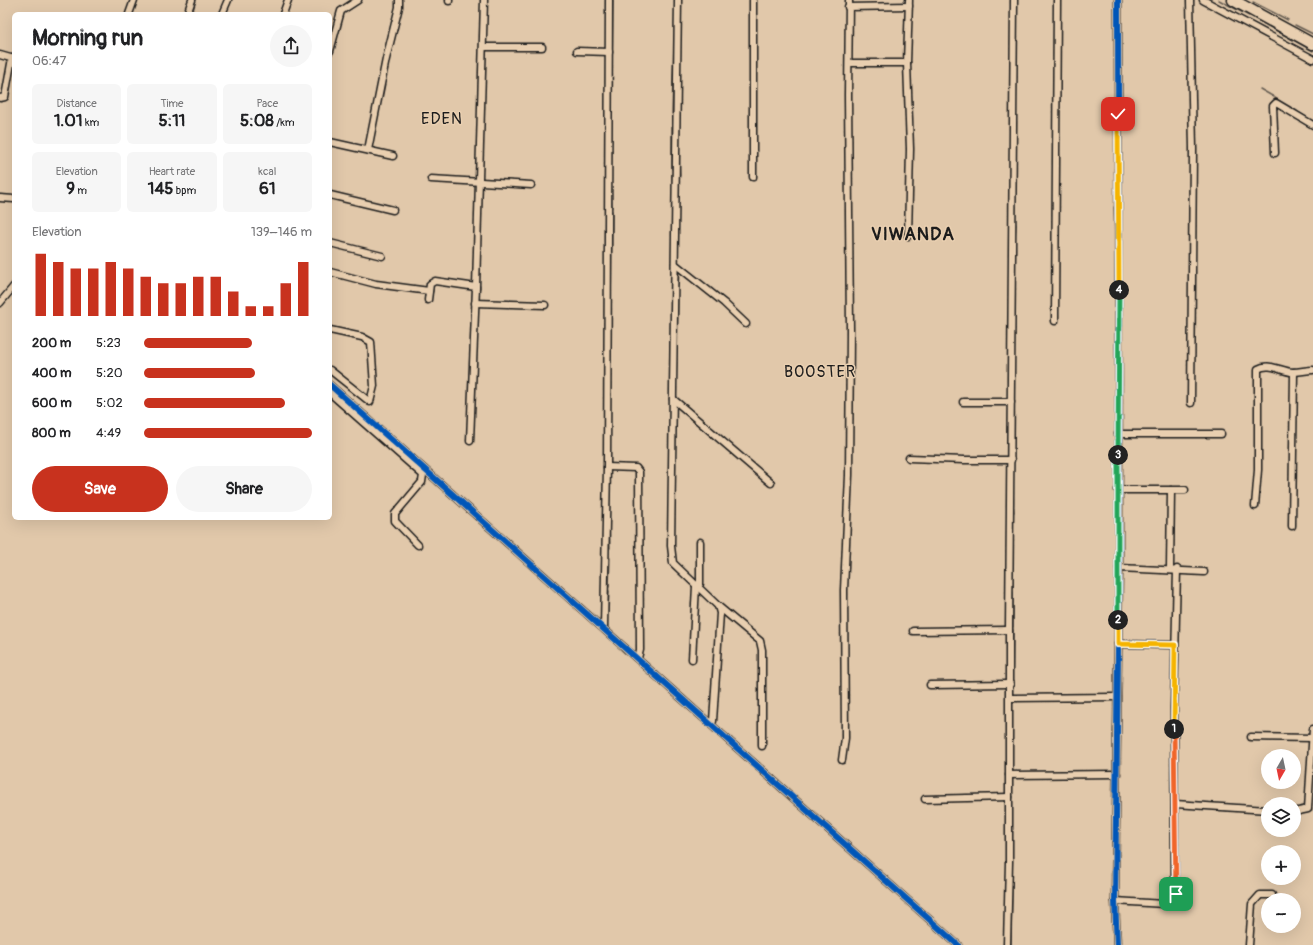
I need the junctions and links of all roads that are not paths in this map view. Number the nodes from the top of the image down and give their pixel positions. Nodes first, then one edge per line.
1 (134, 0) edge
2 (192, 0) edge
3 (228, 0) edge
4 (288, 0) edge
5 (358, 0) edge
6 (399, 0) edge
7 (484, 0) edge
8 (609, 0) edge
9 (678, 0) edge
10 (753, 0) edge
11 (849, 0) edge
12 (1014, 0) edge
13 (1057, 0) edge
14 (1118, 0) edge
15 (1190, 0) edge
16 (1204, 0) edge
17 (1233, 0) edge
18 (909, 3) edge
19 (1248, 3) edge
20 (848, 7) junction
21 (130, 12) edge
22 (188, 12) edge
23 (223, 12) edge
24 (284, 12) edge
25 (332, 44) edge
26 (1313, 44) edge
27 (484, 47) junction
28 (542, 47) dead end
29 (577, 51) dead end
30 (609, 52) junction
31 (0, 55) edge
32 (12, 58) edge
33 (1313, 59) edge
34 (12, 63) edge
35 (849, 63) junction
36 (907, 63) junction
37 (0, 98) edge
38 (1313, 126) edge
39 (332, 142) edge
40 (368, 150) junction
41 (1275, 153) dead end
42 (393, 156) dead end
43 (753, 177) dead end
44 (431, 180) dead end
45 (478, 182) junction
46 (531, 185) dead end
47 (332, 195) edge
48 (0, 198) edge
49 (12, 199) edge
50 (393, 210) dead end
51 (908, 236) dead end
52 (332, 244) edge
53 (382, 256) dead end
54 (675, 264) junction
55 (332, 273) edge
56 (12, 287) edge
57 (476, 287) junction
58 (429, 291) junction
59 (3, 294) edge
60 (428, 300) dead end
61 (0, 303) edge
62 (475, 303) junction
63 (545, 305) dead end
64 (1055, 321) dead end
65 (746, 324) dead end
66 (332, 330) edge
67 (1313, 370) edge
68 (332, 372) edge
69 (1294, 372) junction
70 (332, 387) edge
71 (332, 395) edge
72 (673, 399) junction
73 (963, 402) dead end
74 (1011, 402) junction
75 (1191, 403) dead end
76 (1118, 434) junction
77 (1221, 434) dead end
78 (470, 441) dead end
79 (909, 458) dead end
80 (1011, 460) junction
81 (607, 467) junction
82 (771, 483) dead end
83 (1118, 490) junction
84 (1171, 490) junction
85 (1185, 490) dead end
86 (1254, 506) dead end
87 (1292, 526) dead end
88 (700, 542) dead end
89 (418, 545) dead end
90 (1119, 568) junction
91 (1170, 569) junction
92 (1177, 570) junction
93 (1204, 572) dead end
94 (696, 586) junction
95 (718, 606) junction
96 (604, 628) junction
97 (1009, 630) junction
98 (913, 632) dead end
99 (1118, 644) junction
100 (1175, 645) junction
101 (638, 658) junction
102 (692, 659) dead end
103 (1010, 684) junction
104 (930, 685) dead end
105 (1117, 696) junction
106 (1010, 698) junction
107 (713, 721) dead end
108 (1313, 729) edge
109 (1251, 737) dead end
110 (1313, 738) edge
111 (762, 746) dead end
112 (842, 760) dead end
113 (1117, 774) junction
114 (1009, 775) junction
115 (1009, 798) junction
116 (925, 799) dead end
117 (1175, 804) junction
118 (1261, 810) edge
119 (1301, 810) edge
120 (1261, 894) edge
121 (1115, 901) junction
122 (958, 945) edge
123 (1007, 945) edge
124 (1117, 945) edge
125 (1249, 945) edge

1 - 21 street
2 - 22 street
3 - 23 street
4 - 24 street
5 - 25 street
6 - 40 street
7 - 27 street
8 - 30 street
9 - 54 street
10 - 43 street
11 - 20 street
12 - 74 street
13 - 64 street
14 - 76 street
15 - 75 street
16 - 33 street
17 - 19 main road
18 - 20 street
18 - 36 street
19 - 26 main road
20 - 35 street
27 - 28 street
27 - 45 street
29 - 30 street
30 - 81 street
31 - 32 street
34 - 37 street
35 - 36 street
35 - 112 street
36 - 51 street
38 - 41 street
39 - 40 street
40 - 42 street
44 - 45 street
45 - 46 street
45 - 57 street
47 - 50 street
48 - 49 street
52 - 53 street
54 - 65 street
54 - 72 street
55 - 58 street
56 - 59 street
57 - 58 street
57 - 62 street
58 - 60 street
59 - 61 street
62 - 63 street
62 - 78 street
66 - 68 street
67 - 69 street
69 - 86 street
69 - 87 street
70 - 96 street
71 - 89 street
72 - 82 street
72 - 94 street
73 - 74 street
74 - 80 street
76 - 77 street
76 - 83 street
79 - 80 street
80 - 97 street
81 - 96 street
81 - 101 street
83 - 84 street
83 - 90 street
84 - 85 street
84 - 91 street
88 - 94 street
90 - 91 street
90 - 99 street
91 - 92 street
92 - 93 street
92 - 100 street
94 - 95 street
94 - 102 street
95 - 107 street
95 - 111 street
96 - 101 street
97 - 98 street
97 - 103 street
99 - 100 street
99 - 105 street
100 - 117 street
101 - 122 street
103 - 104 street
103 - 106 street
105 - 106 street
105 - 113 street
106 - 114 street
108 - 110 street
109 - 110 street
110 - 119 street
113 - 114 street
113 - 121 street
114 - 115 street
115 - 116 street
115 - 123 street
117 - 118 street
117 - 121 street
120 - 125 street
121 - 124 street

